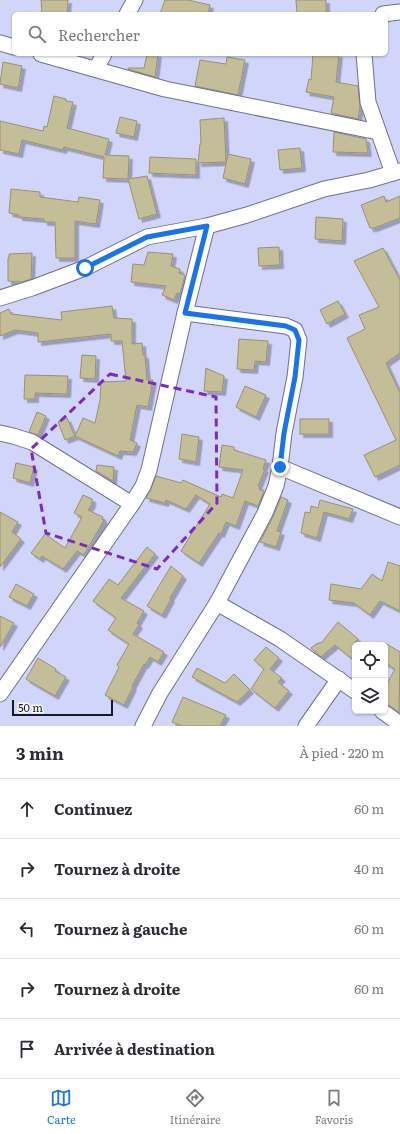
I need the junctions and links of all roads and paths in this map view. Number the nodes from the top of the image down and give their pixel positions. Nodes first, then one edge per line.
1 (135, 0) edge
2 (128, 12) edge
3 (400, 12) edge
4 (388, 13) edge
5 (0, 43) edge
6 (12, 46) edge
7 (48, 56) edge
8 (103, 56) edge
9 (364, 56) edge
10 (96, 69) junction
11 (378, 132) junction
12 (396, 172) edge
13 (207, 226) junction
14 (0, 298) edge
15 (185, 313) junction
16 (0, 433) edge
17 (280, 467) junction
18 (132, 504) junction
19 (400, 517) edge
20 (217, 603) junction
21 (339, 679) junction
22 (352, 689) edge
23 (0, 694) edge
24 (386, 714) edge
25 (400, 724) edge
26 (142, 726) edge
27 (306, 726) edge

1 - 2 street
3 - 4 street
5 - 6 street
7 - 10 street
8 - 10 street
9 - 11 street
10 - 11 street
11 - 12 street
12 - 13 street
13 - 14 street
13 - 15 street
15 - 17 street
15 - 18 street
16 - 18 street
17 - 19 street
17 - 20 street
18 - 23 street
20 - 21 street
20 - 26 street
21 - 22 street
21 - 27 street
24 - 25 street

